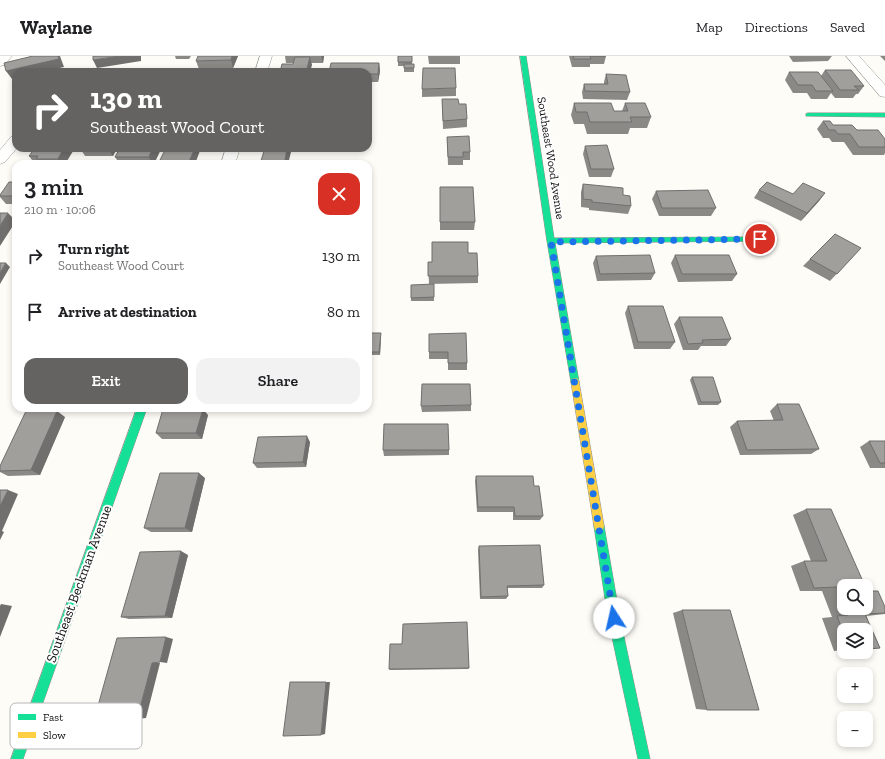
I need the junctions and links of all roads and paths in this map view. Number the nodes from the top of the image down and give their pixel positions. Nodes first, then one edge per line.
1 (6, 56) edge
2 (266, 56) edge
3 (523, 56) edge
4 (852, 56) edge
5 (0, 62) edge
6 (262, 68) edge
7 (885, 93) edge
8 (808, 116) dead end
9 (885, 116) edge
10 (12, 145) edge
11 (0, 159) edge
12 (760, 239) dead end
13 (551, 242) junction
14 (141, 412) edge
15 (37, 703) edge
16 (21, 749) edge
17 (17, 759) edge
18 (644, 759) edge

1 - 5 street
2 - 6 street
3 - 13 street, Southeast Wood Avenue
4 - 7 street
8 - 9 street
10 - 11 street
12 - 13 street
13 - 18 street, Southeast Wood Avenue
14 - 15 street, Southeast Beckman Avenue
16 - 17 street, Southeast Beckman Avenue

